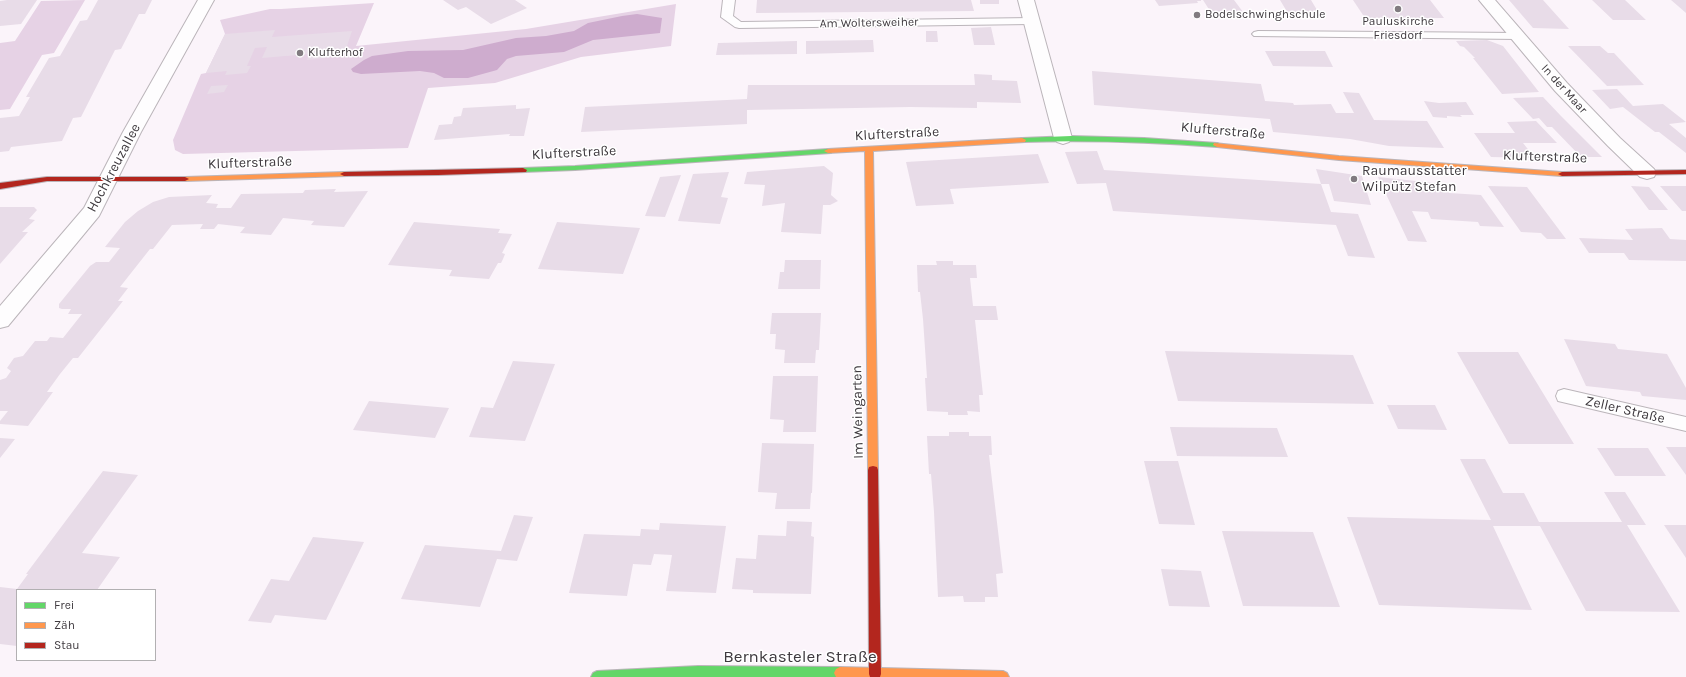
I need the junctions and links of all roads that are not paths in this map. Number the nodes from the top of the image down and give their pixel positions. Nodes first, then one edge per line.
1 (206, 0) edge
2 (729, 0) edge
3 (1026, 0) edge
4 (1487, 0) edge
5 (1031, 21) junction
6 (1258, 34) dead end
7 (1518, 36) junction
8 (1063, 138) junction
9 (869, 150) junction
10 (1686, 172) edge
11 (1647, 173) junction
12 (109, 178) junction
13 (0, 186) edge
14 (0, 320) edge
15 (1564, 396) dead end
16 (1686, 424) edge
17 (875, 674) junction
18 (610, 676) edge
19 (1003, 677) edge

1 - 12 street, Hochkreuzallee
2 - 5 lane, Am Woltersweiher
3 - 5 street
4 - 7 street, In der Maar
5 - 8 street
6 - 7 lane
7 - 11 street, In der Maar
8 - 9 street, Klufterstraße
8 - 11 street, Klufterstraße
9 - 12 street, Klufterstraße
9 - 17 street, Im Weingarten
10 - 11 street, Klufterstraße
12 - 13 street, Klufterstraße
12 - 14 street, Hochkreuzallee
15 - 16 lane, Zeller Straße
17 - 18 street, Bernkasteler Straße
17 - 19 street, Bernkasteler Straße

